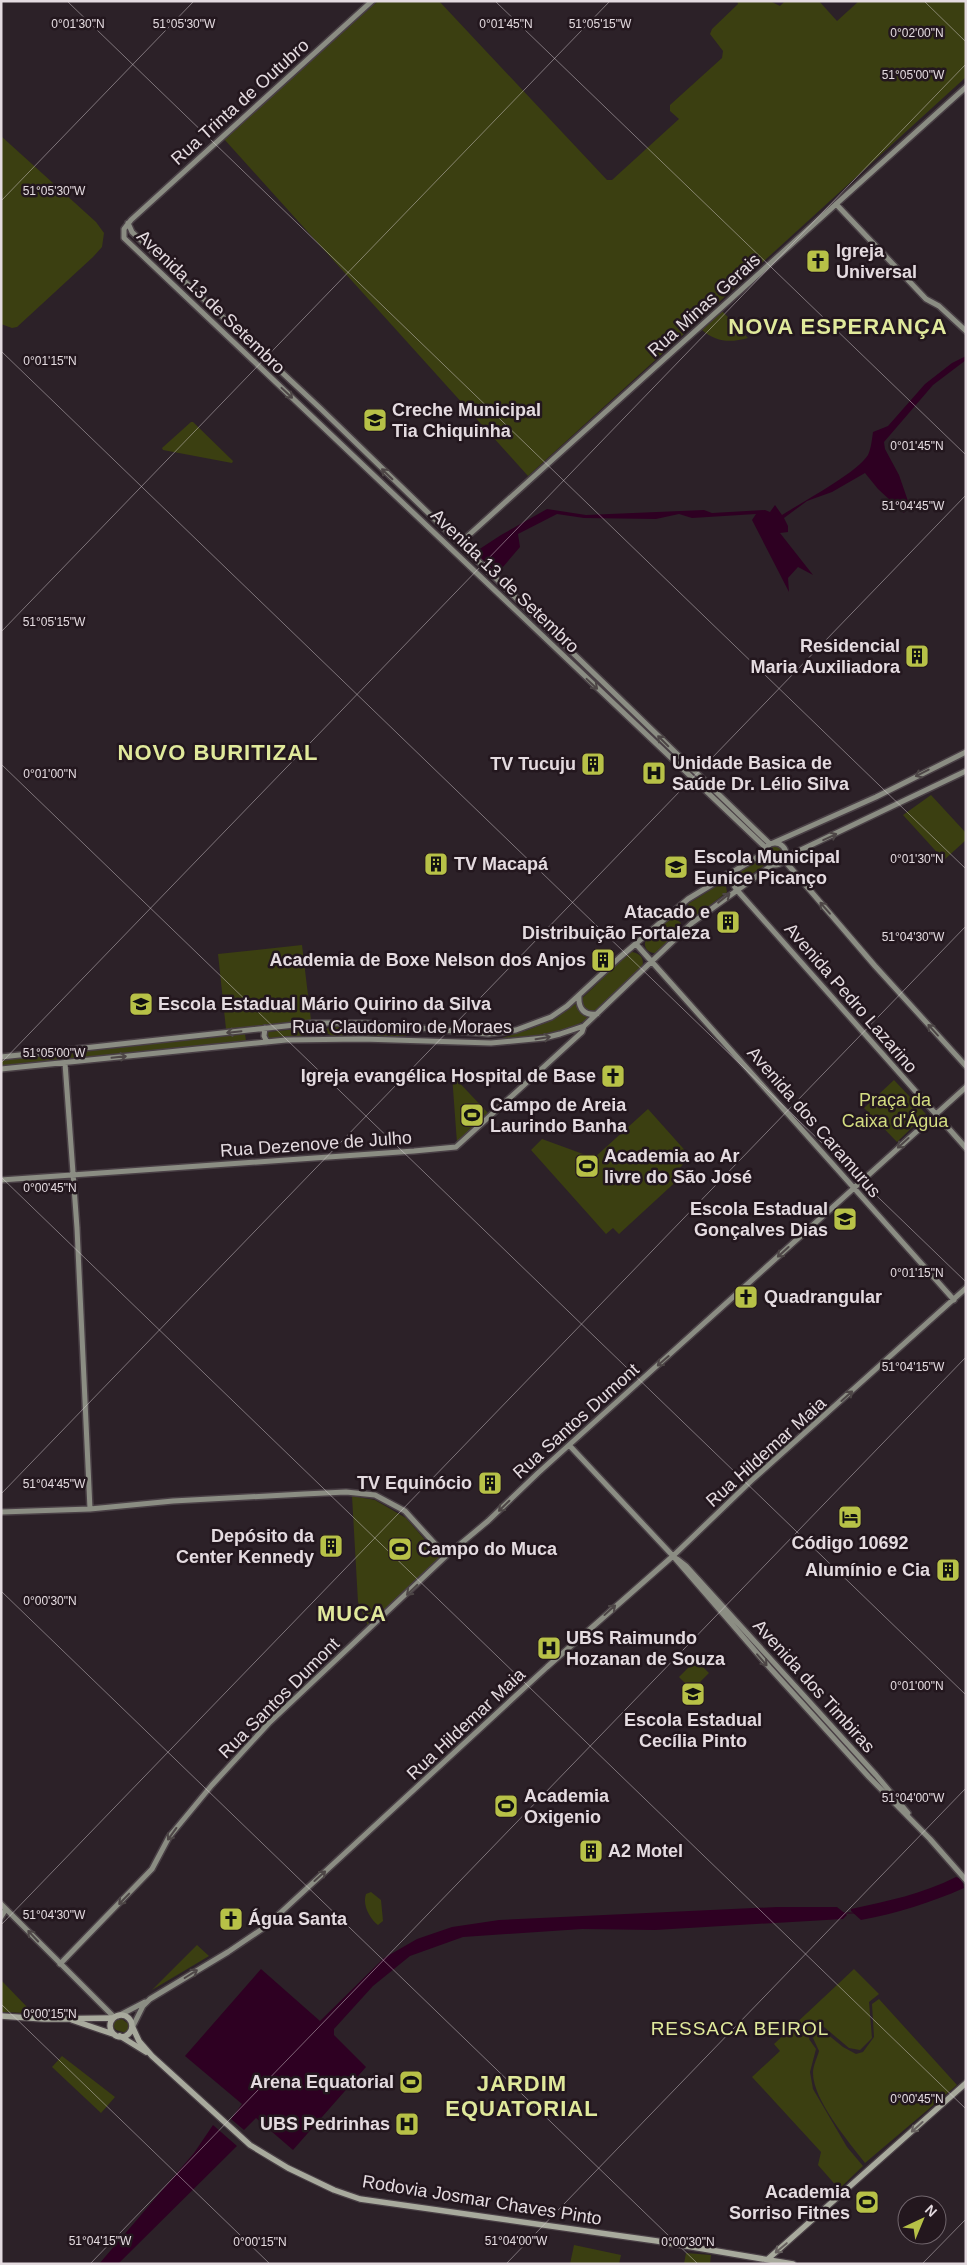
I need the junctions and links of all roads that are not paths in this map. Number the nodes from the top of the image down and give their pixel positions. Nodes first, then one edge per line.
1 (372, 1) edge
2 (966, 87) edge
3 (836, 204) junction
4 (128, 223) junction
5 (132, 232) junction
6 (123, 236) junction
7 (966, 331) edge
8 (403, 489) junction
9 (397, 498) junction
10 (460, 543) junction
11 (966, 752) edge
12 (966, 771) edge
13 (768, 847) junction
14 (785, 858) junction
15 (772, 864) junction
16 (727, 874) junction
17 (736, 889) junction
18 (636, 944) junction
19 (653, 962) junction
20 (579, 996) junction
21 (597, 1014) junction
22 (584, 1026) junction
23 (265, 1028) junction
24 (249, 1030) junction
25 (267, 1042) junction
26 (251, 1043) junction
27 (1, 1058) edge
28 (65, 1063) junction
29 (966, 1066) edge
30 (1, 1070) edge
31 (966, 1087) edge
32 (935, 1115) junction
33 (966, 1148) edge
34 (74, 1175) junction
35 (1, 1180) edge
36 (853, 1188) junction
37 (966, 1288) edge
38 (954, 1300) junction
39 (569, 1445) junction
40 (90, 1509) junction
41 (1, 1512) edge
42 (446, 1556) junction
43 (673, 1556) junction
44 (966, 1880) edge
45 (4, 1907) edge
46 (1, 1916) edge
47 (60, 1964) junction
48 (150, 1999) junction
49 (1, 2016) edge
50 (115, 2017) junction
51 (68, 2019) junction
52 (133, 2027) junction
53 (117, 2035) junction
54 (152, 2056) junction
55 (966, 2083) edge
56 (768, 2259) junction
57 (793, 2264) edge

1 - 4 main road, Rua Trinta de Outubro
2 - 3 main road, Rua Minas Gerais
3 - 7 main road
3 - 10 main road, Rua Minas Gerais
4 - 5 main road, Avenida 13 de Setembro
4 - 6 main road, Avenida 13 de Setembro
5 - 6 main road
8 -> 5 main road, Avenida 13 de Setembro
6 -> 9 main road, Avenida 13 de Setembro
8 - 9 main road
8 - 10 main road, Avenida 13 de Setembro
9 -> 13 main road, Avenida 13 de Setembro
13 -> 10 main road, Avenida 13 de Setembro
11 -> 13 main road, Rua Claudomiro de Moraes
14 -> 12 main road
13 - 14 main road
13 - 15 main road
13 - 16 main road, Rua Claudomiro de Moraes
14 - 15 main road
29 -> 14 main road
15 - 17 main road, Rua Claudomiro de Moraes
16 - 17 main road, Avenida Pedro Lazarino
16 - 18 main road, Rua Claudomiro de Moraes
19 -> 17 main road, Rua Claudomiro de Moraes
17 - 32 main road, Avenida Pedro Lazarino
18 - 19 main road, Avenida dos Caramurus
18 - 20 main road, Rua Claudomiro de Moraes
19 - 21 main road, Rua Claudomiro de Moraes
19 - 36 main road, Avenida dos Caramurus
20 - 21 main road
20 - 23 main road, Rua Claudomiro de Moraes
21 - 22 main road, Rua Claudomiro de Moraes
25 -> 22 main road, Rua Claudomiro de Moraes
22 - 34 main road, Rua Dezenove de Julho
23 - 24 main road, Rua Claudomiro de Moraes
23 - 25 main road
24 - 26 main road
24 -> 27 main road, Rua Claudomiro de Moraes
25 - 26 main road, Rua Claudomiro de Moraes
28 -> 26 main road, Rua Claudomiro de Moraes
28 - 30 main road, Rua Claudomiro de Moraes
28 - 34 main road
31 - 32 main road, Rua Santos Dumont
32 - 33 main road, Avenida Pedro Lazarino
32 -> 36 main road, Rua Santos Dumont
34 - 35 main road, Rua Dezenove de Julho
34 - 40 main road
36 - 38 main road, Avenida dos Caramurus
36 -> 39 main road, Rua Santos Dumont
37 - 38 main road, Rua Hildemar Maia
43 -> 38 main road, Rua Hildemar Maia
39 -> 42 main road, Rua Santos Dumont
39 - 43 main road, Avenida dos Timbiras
40 - 41 main road
40 - 42 main road
42 -> 47 main road, Rua Santos Dumont
43 - 44 main road, Avenida dos Timbiras
48 -> 43 main road, Rua Hildemar Maia
45 - 46 main road
47 -> 45 main road
47 - 50 main road
48 - 50 main road
48 - 52 main road, Rua Hildemar Maia
49 - 51 main road, Rodovia Josmar Chaves Pinto
50 - 51 main road, Rodovia Josmar Chaves Pinto
50 - 52 main road
50 - 53 main road
51 - 53 main road, Rodovia Josmar Chaves Pinto
52 - 53 main road
52 - 54 main road, Rodovia Josmar Chaves Pinto
53 - 54 main road, Rodovia Josmar Chaves Pinto
54 - 56 main road, Rodovia Josmar Chaves Pinto
55 -> 56 main road
56 - 57 main road, Rodovia Josmar Chaves Pinto

